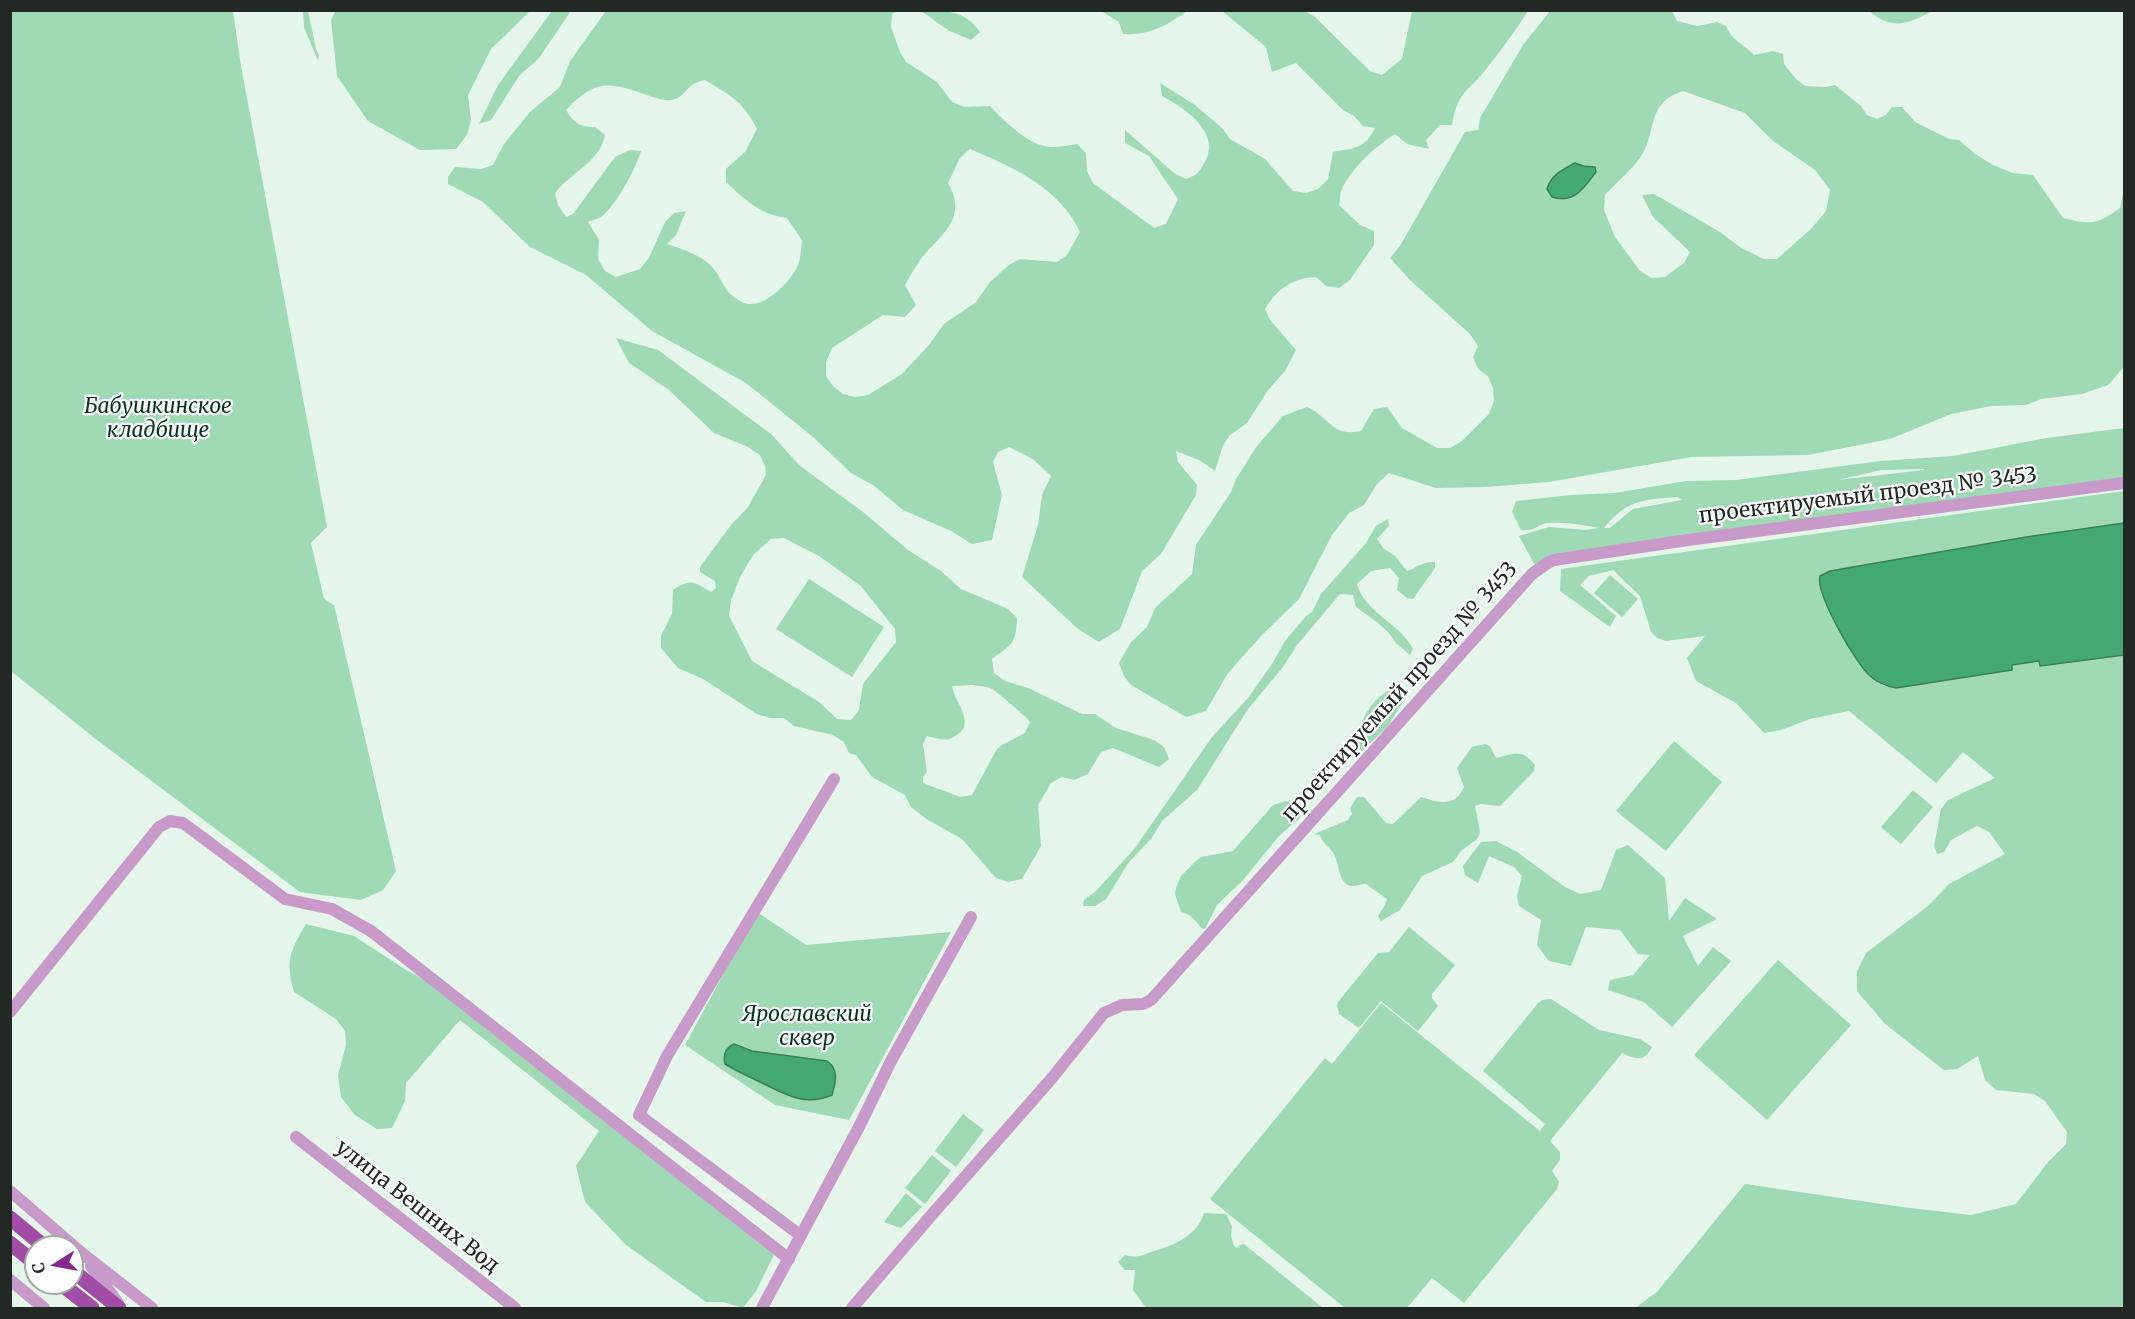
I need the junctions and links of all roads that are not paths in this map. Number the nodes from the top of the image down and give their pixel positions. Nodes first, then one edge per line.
1 (2124, 483) edge
2 (834, 779) dead end
3 (971, 918) dead end
4 (10, 1012) edge
5 (296, 1137) dead end
6 (10, 1191) edge
7 (10, 1218) edge
8 (31, 1235) edge
9 (61, 1235) edge
10 (800, 1235) junction
11 (10, 1243) edge
12 (24, 1254) edge
13 (84, 1255) edge
14 (84, 1255) edge
15 (789, 1259) junction
16 (84, 1279) edge
17 (10, 1280) edge
18 (75, 1295) edge
19 (44, 1308) edge
20 (92, 1308) edge
21 (121, 1308) edge
22 (152, 1308) edge
23 (515, 1308) edge
24 (762, 1308) edge
25 (852, 1308) edge

1 - 25 street, проектируемый проезд № 3453
2 - 10 street
3 - 10 street
4 - 15 street
5 - 23 street, улица Вешних Вод
6 - 9 street
7 - 8 main road
10 - 15 street
11 - 12 main road
13 - 21 street
14 - 22 street
15 - 24 street
16 - 21 main road
17 - 19 street
18 - 20 main road

